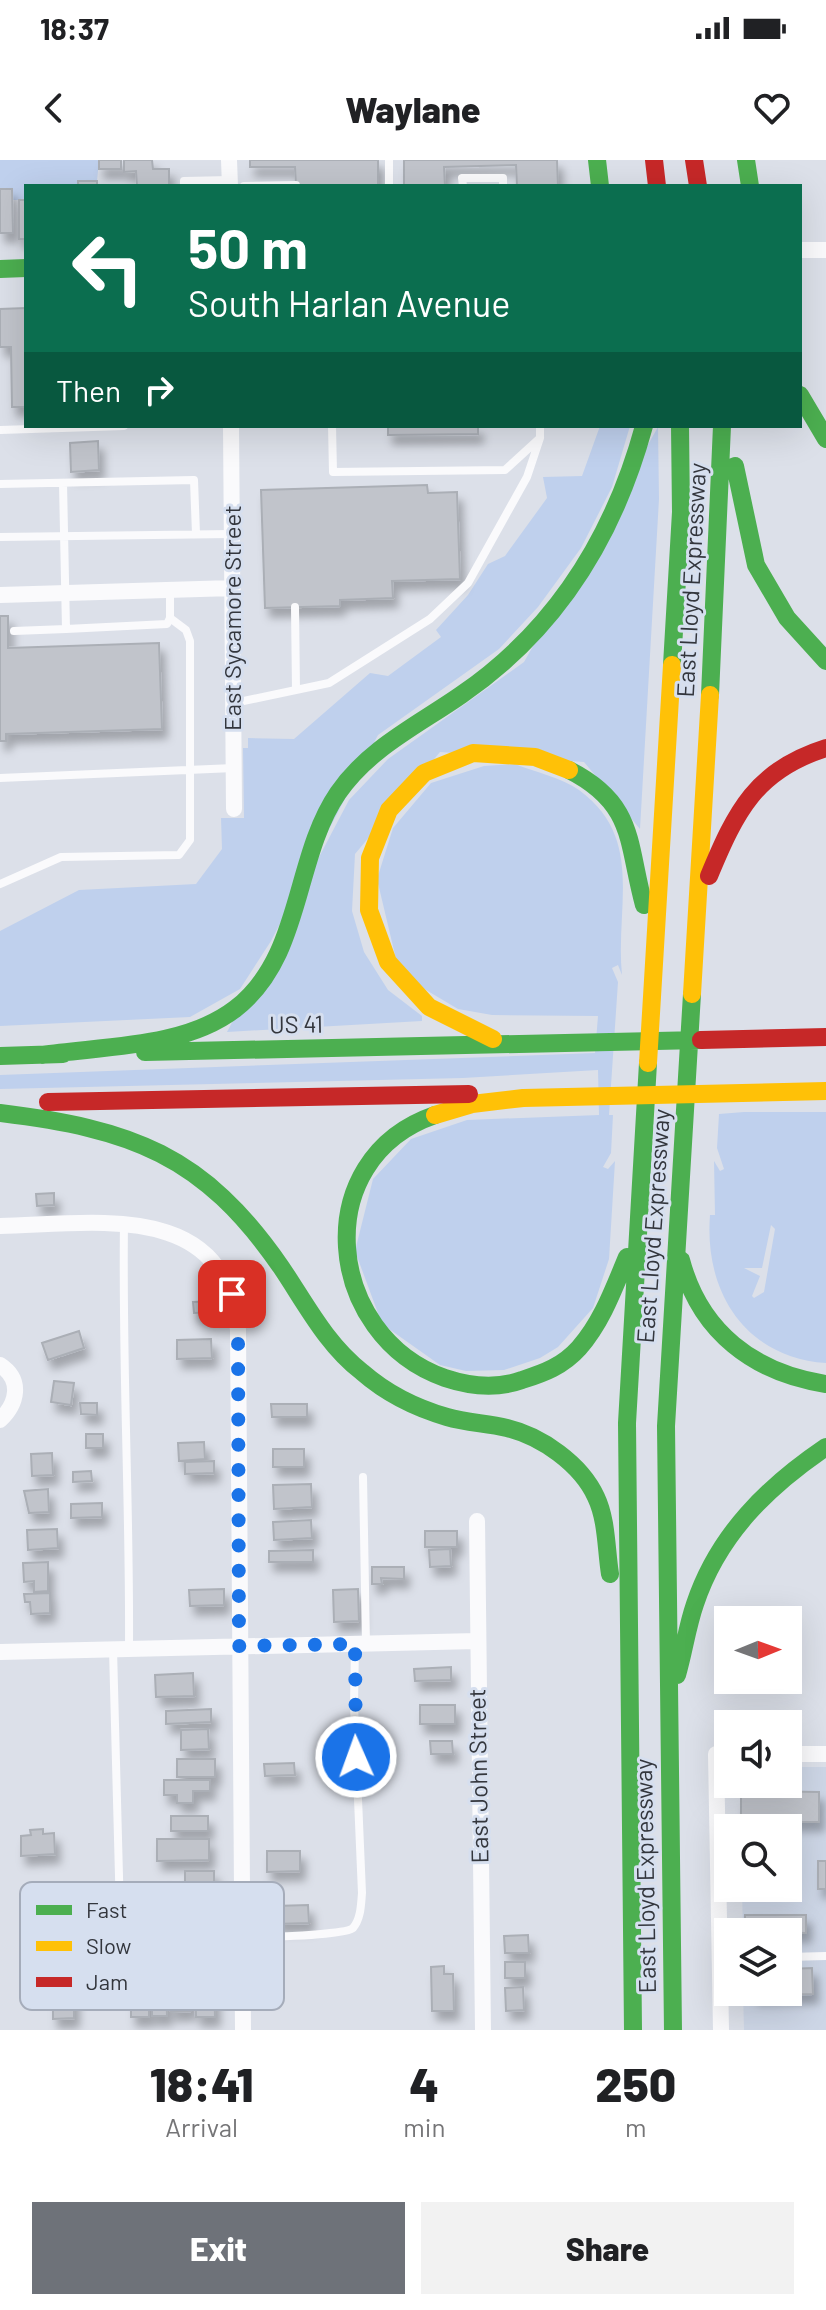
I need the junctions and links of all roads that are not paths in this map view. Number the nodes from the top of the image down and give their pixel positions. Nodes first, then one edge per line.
1 (229, 160) edge
2 (389, 160) edge
3 (597, 160) edge
4 (654, 160) edge
5 (694, 160) edge
6 (746, 160) edge
7 (184, 184) edge
8 (235, 184) edge
9 (389, 184) edge
10 (463, 184) edge
11 (503, 184) edge
12 (600, 184) edge
13 (657, 184) edge
14 (698, 184) edge
15 (750, 184) edge
16 (802, 250) edge
17 (826, 250) edge
18 (24, 268) edge
19 (0, 269) edge
20 (802, 398) edge
21 (62, 428) edge
22 (231, 428) edge
23 (332, 428) edge
24 (540, 428) edge
25 (643, 428) edge
26 (680, 428) edge
27 (724, 428) edge
28 (724, 428) edge
29 (0, 430) edge
30 (540, 438) junction
31 (826, 439) edge
32 (63, 483) junction
33 (0, 484) edge
34 (196, 534) junction
35 (232, 534) junction
36 (65, 536) junction
37 (0, 537) edge
38 (233, 588) junction
39 (170, 590) junction
40 (67, 593) junction
41 (0, 595) edge
42 (295, 607) dead end
43 (170, 618) junction
44 (66, 629) junction
45 (14, 631) dead end
46 (826, 661) edge
47 (296, 690) junction
48 (234, 703) junction
49 (826, 748) edge
50 (234, 768) junction
51 (190, 769) junction
52 (0, 778) edge
53 (234, 809) dead end
54 (0, 884) edge
55 (699, 901) junction
56 (655, 939) junction
57 (826, 1025) edge
58 (826, 1037) edge
59 (737, 1039) junction
60 (524, 1044) junction
61 (42, 1055) junction
62 (0, 1056) edge
63 (826, 1091) edge
64 (778, 1092) junction
65 (592, 1096) junction
66 (826, 1100) edge
67 (0, 1104) edge
68 (0, 1113) edge
69 (124, 1223) junction
70 (0, 1226) edge
71 (677, 1232) junction
72 (636, 1235) junction
73 (0, 1365) edge
74 (826, 1384) edge
75 (0, 1420) edge
76 (826, 1447) edge
77 (363, 1477) dead end
78 (477, 1521) dead end
79 (477, 1641) junction
80 (627, 1641) junction
81 (361, 1644) junction
82 (239, 1646) junction
83 (121, 1648) junction
84 (0, 1652) edge
85 (668, 1709) junction
86 (802, 1754) edge
87 (826, 1754) edge
88 (722, 1798) edge
89 (122, 1882) edge
90 (241, 1882) edge
91 (724, 1918) edge
92 (284, 1935) edge
93 (826, 1956) edge
94 (802, 1957) edge
95 (722, 2006) edge
96 (243, 2010) edge
97 (243, 2030) edge
98 (483, 2030) edge
99 (633, 2030) edge
100 (673, 2030) edge
101 (721, 2030) edge

1 - 8 street
2 - 9 lane
3 - 12 main road
4 - 13 main road
5 - 14 main road
6 - 15 main road
7 - 8 lane
10 - 11 lane
16 - 17 street
18 - 19 main road
20 - 31 main road
21 - 29 lane
22 - 35 street, East Sycamore Street
23 - 30 lane
24 - 30 lane
25 - 61 main road
26 - 56 main road, East Lloyd Expressway
27 - 46 main road
28 - 55 main road, East Lloyd Expressway
30 - 47 lane
32 - 33 lane
32 - 34 lane
32 - 36 lane
34 - 35 lane
34 - 36 lane
35 - 38 street, East Sycamore Street
36 - 37 lane
36 - 40 lane
38 - 39 street
38 - 48 street, East Sycamore Street
39 - 40 street
39 - 43 lane
40 - 41 street
40 - 44 lane
42 - 47 lane
43 - 44 lane
43 - 51 lane
44 - 45 lane
47 - 48 lane
48 - 50 street, East Sycamore Street
49 - 55 main road
50 - 51 lane
50 - 53 street, East Sycamore Street
51 - 52 lane
51 - 54 lane
55 - 71 main road, East Lloyd Expressway
56 - 60 main road
56 - 72 main road, East Lloyd Expressway
57 - 59 main road
58 - 59 main road, US 41
59 - 60 main road, US 41 / US 41
60 - 61 main road, US 41 / US 41
61 - 62 main road, US 41 / US 41
63 - 64 main road
64 - 65 main road
64 - 66 main road
65 - 67 main road
65 - 72 main road
68 - 80 main road
69 - 70 street
69 - 82 street
69 - 83 lane
71 - 74 main road
71 - 85 main road, East Lloyd Expressway
72 - 80 main road, East Lloyd Expressway
73 - 75 street
76 - 85 main road
77 - 81 lane
78 - 79 street, East John Street
79 - 81 street
79 - 98 street, East John Street
80 - 99 main road, East Lloyd Expressway
81 - 82 street
81 - 92 lane
82 - 83 street
82 - 90 street
83 - 84 street
83 - 89 lane
85 - 100 main road, East Lloyd Expressway
86 - 87 street
88 - 91 street
93 - 94 lane
95 - 101 street
96 - 97 street

